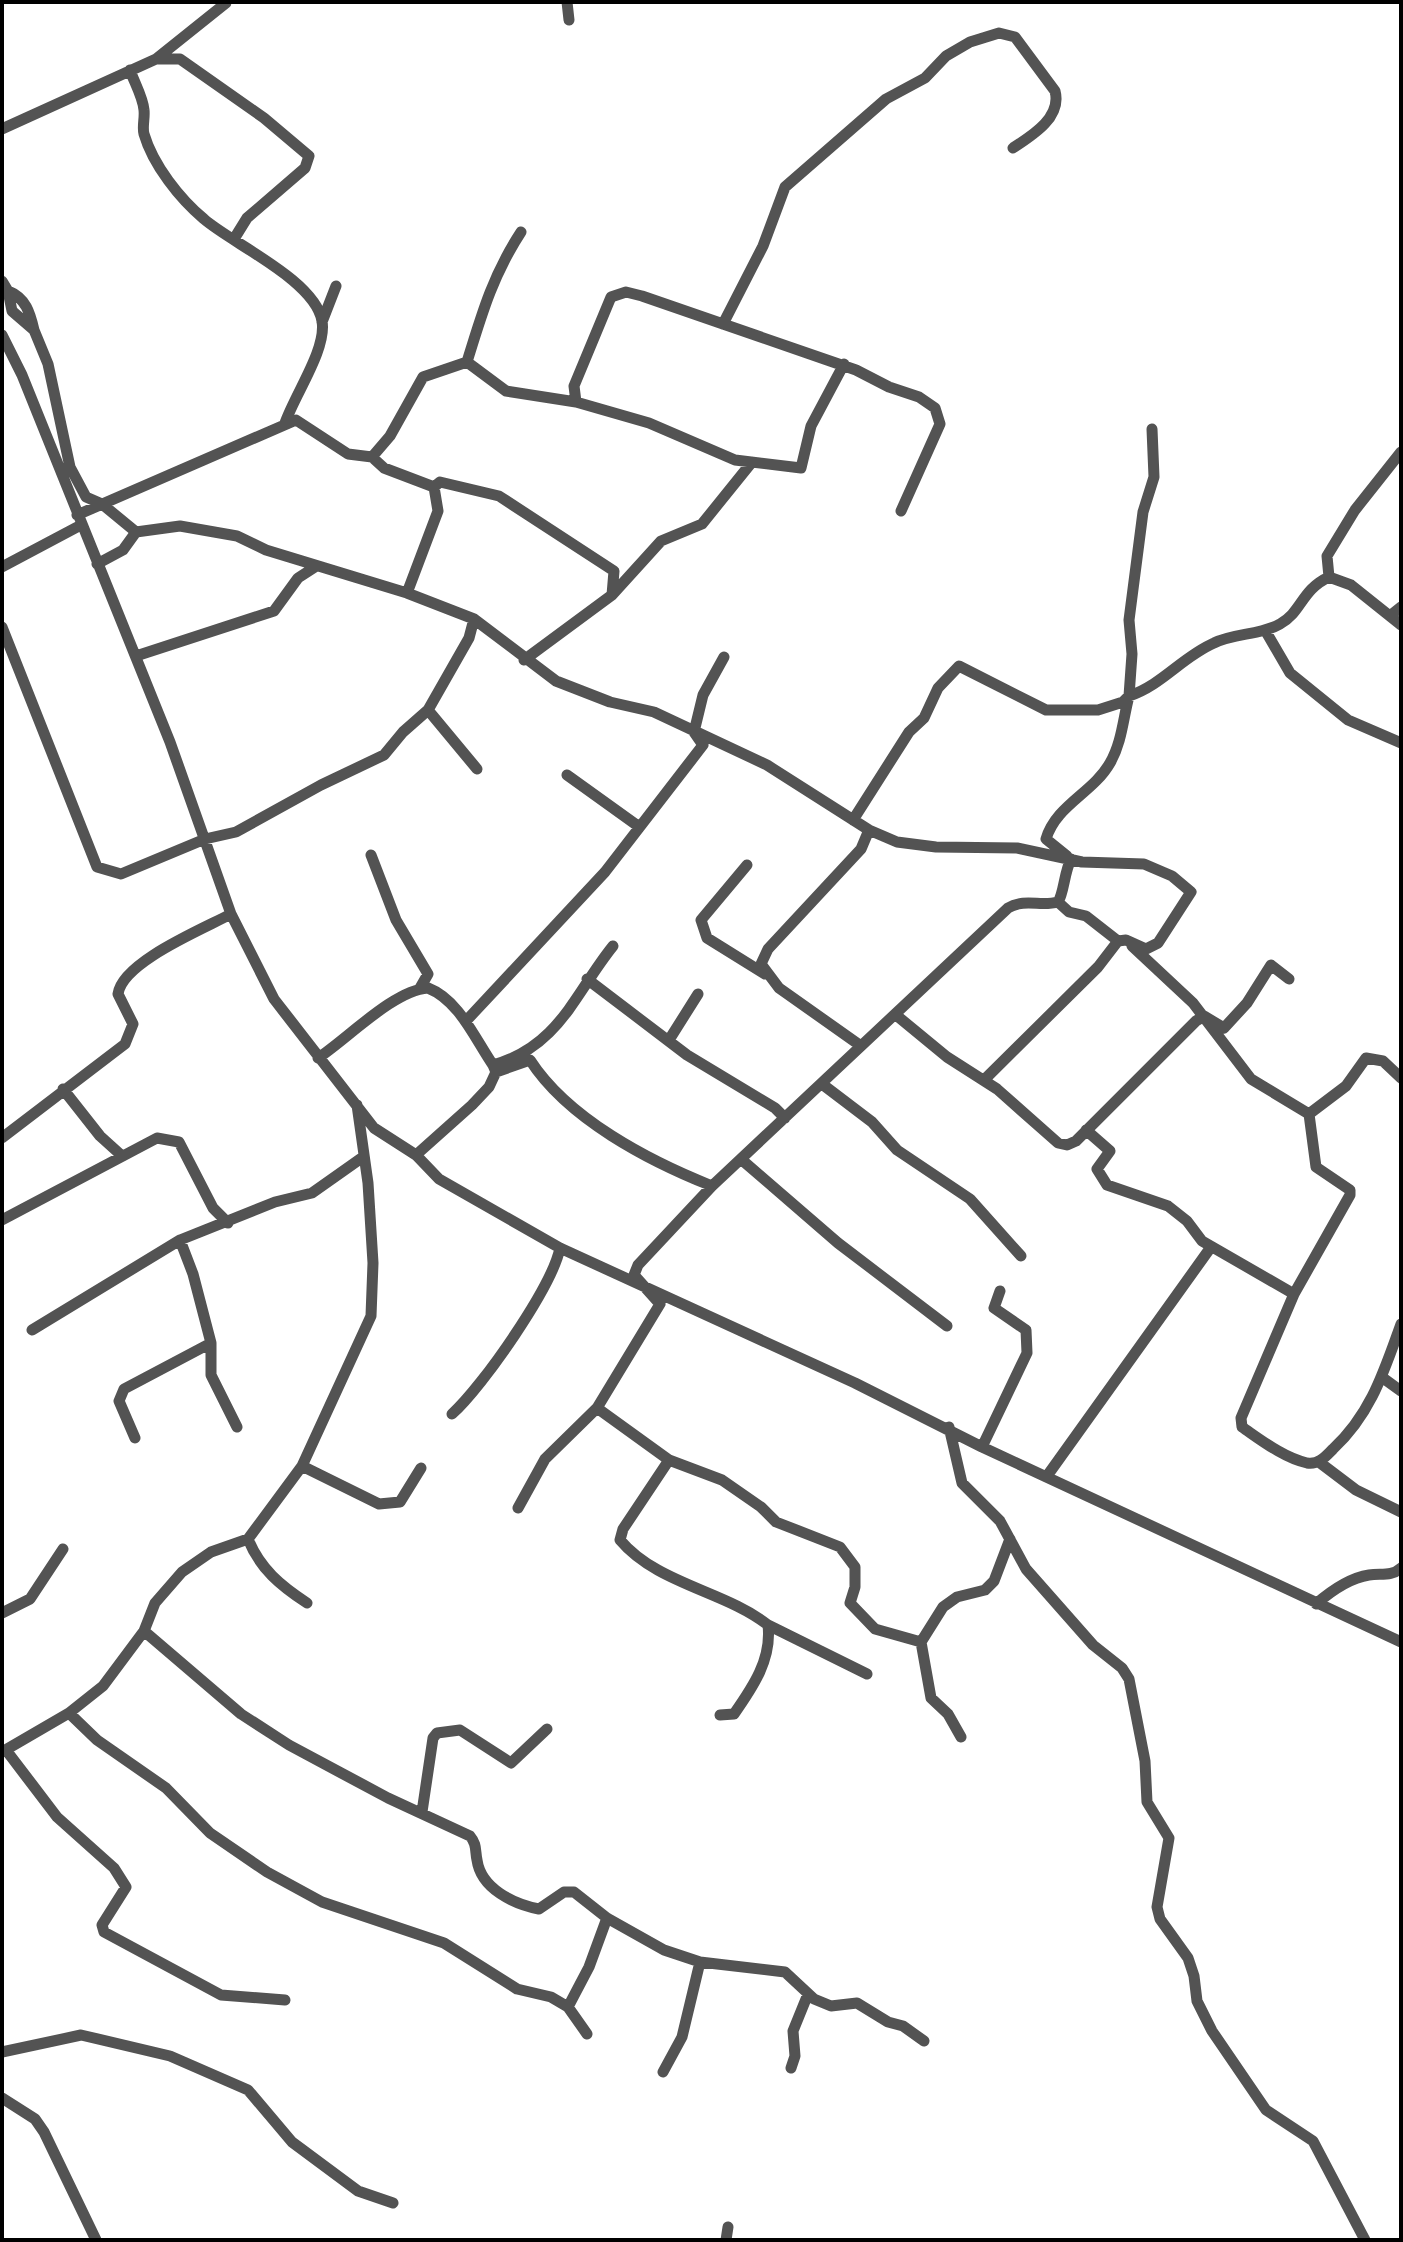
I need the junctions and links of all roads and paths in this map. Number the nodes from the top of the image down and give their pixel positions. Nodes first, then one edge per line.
1 (567, 2) edge
2 (226, 3) edge
3 (569, 20) dead end
4 (156, 59) junction
5 (130, 70) junction
6 (2, 129) edge
7 (1013, 148) dead end
8 (521, 232) dead end
9 (234, 239) junction
10 (5, 286) edge
11 (336, 286) dead end
12 (322, 322) junction
13 (723, 324) junction
14 (2, 335) edge
15 (467, 362) junction
16 (844, 364) junction
17 (576, 402) junction
18 (285, 423) junction
19 (1152, 429) dead end
20 (1401, 452) edge
21 (372, 457) junction
22 (752, 462) junction
23 (64, 467) junction
24 (434, 487) junction
25 (102, 504) junction
26 (901, 511) dead end
27 (79, 520) junction
28 (136, 532) junction
29 (97, 564) junction
30 (2, 567) edge
31 (315, 567) junction
32 (1329, 577) junction
33 (407, 593) junction
34 (612, 595) junction
35 (1396, 611) edge
36 (474, 619) junction
37 (1401, 625) edge
38 (2, 627) edge
39 (1265, 630) junction
40 (136, 656) junction
41 (724, 657) dead end
42 (524, 660) junction
43 (1129, 696) junction
44 (428, 710) junction
45 (694, 732) junction
46 (1401, 743) edge
47 (477, 769) dead end
48 (567, 775) dead end
49 (853, 820) junction
50 (638, 826) junction
51 (869, 830) junction
52 (205, 839) junction
53 (371, 855) dead end
54 (1071, 859) junction
55 (747, 865) dead end
56 (1058, 902) junction
57 (231, 914) junction
58 (1122, 940) junction
59 (613, 946) dead end
60 (428, 974) junction
61 (765, 974) junction
62 (587, 979) junction
63 (1289, 979) dead end
64 (420, 988) junction
65 (437, 991) junction
66 (698, 994) dead end
67 (896, 1015) junction
68 (1204, 1016) junction
69 (466, 1021) junction
70 (669, 1040) junction
71 (861, 1046) junction
72 (318, 1058) junction
73 (495, 1068) junction
74 (1401, 1078) edge
75 (984, 1080) junction
76 (822, 1084) junction
77 (63, 1089) junction
78 (357, 1103) junction
79 (1309, 1114) junction
80 (785, 1118) junction
81 (1086, 1130) junction
82 (2, 1138) edge
83 (121, 1155) junction
84 (416, 1155) junction
85 (363, 1157) junction
86 (742, 1160) junction
87 (712, 1186) junction
88 (213, 1208) junction
89 (2, 1220) edge
90 (228, 1223) junction
91 (211, 1227) junction
92 (180, 1240) junction
93 (1211, 1247) junction
94 (560, 1248) junction
95 (1021, 1256) dead end
96 (639, 1283) junction
97 (1000, 1291) dead end
98 (1294, 1294) junction
99 (1401, 1324) edge
100 (947, 1326) dead end
101 (32, 1330) dead end
102 (211, 1343) junction
103 (1383, 1378) junction
104 (1401, 1391) edge
105 (597, 1408) junction
106 (452, 1414) dead end
107 (237, 1427) dead end
108 (949, 1427) junction
109 (135, 1438) dead end
110 (982, 1447) junction
111 (669, 1460) junction
112 (1319, 1462) junction
113 (302, 1466) junction
114 (421, 1468) dead end
115 (1047, 1476) junction
116 (518, 1508) dead end
117 (1401, 1512) edge
118 (248, 1539) junction
119 (1010, 1539) junction
120 (63, 1549) dead end
121 (1401, 1568) edge
122 (307, 1603) dead end
123 (1316, 1604) junction
124 (2, 1613) edge
125 (768, 1625) junction
126 (144, 1631) junction
127 (921, 1642) junction
128 (1401, 1642) edge
129 (867, 1674) dead end
130 (69, 1713) junction
131 (720, 1715) dead end
132 (547, 1729) dead end
133 (961, 1737) dead end
134 (4, 1751) edge
135 (422, 1812) junction
136 (607, 1918) junction
137 (700, 1962) junction
138 (808, 1994) junction
139 (285, 2000) dead end
140 (568, 2007) junction
141 (587, 2034) dead end
142 (924, 2041) dead end
143 (2, 2052) edge
144 (791, 2068) dead end
145 (663, 2072) dead end
146 (2, 2098) edge
147 (393, 2203) dead end
148 (728, 2227) dead end
149 (93, 2239) edge
150 (726, 2240) edge
151 (1365, 2240) edge

1 - 3 street
2 - 4 street
4 - 5 street
4 - 9 street
5 - 6 street
5 - 9 street
7 - 13 street
8 - 15 street
9 - 12 street
10 - 23 street
11 - 12 street
12 - 18 street
13 - 16 street
13 - 17 street
14 - 23 street
15 - 17 street
15 - 21 street
16 - 22 street
16 - 26 street
17 - 22 street
18 - 21 street
18 - 25 street
19 - 43 street
20 - 32 street
21 - 24 street
22 - 34 street
23 - 25 street
23 - 27 street
24 - 33 street
24 - 34 street
25 - 27 street
25 - 28 street
27 - 29 street
27 - 30 street
28 - 29 street
28 - 31 street
29 - 40 street
31 - 33 street
31 - 40 street
32 - 35 street
32 - 39 street
33 - 36 street
34 - 42 street
35 - 37 street
36 - 42 street
36 - 44 street
38 - 52 street
39 - 43 street
39 - 46 street
40 - 52 street
41 - 45 street
42 - 45 street
43 - 49 street
43 - 54 street
44 - 47 street
44 - 52 street
45 - 49 street
45 - 50 street
48 - 50 street
49 - 51 street
50 - 69 street
51 - 54 street
51 - 61 street
52 - 57 street
53 - 60 street
54 - 56 street
54 - 58 street
55 - 61 street
56 - 58 street
56 - 67 street
57 - 72 street
57 - 77 street
58 - 68 street
58 - 75 street
59 - 62 street
60 - 64 street
60 - 65 street
61 - 71 street
62 - 70 street
62 - 73 street
63 - 68 street
64 - 65 street
64 - 72 street
65 - 69 street
66 - 70 street
67 - 71 street
67 - 75 street
68 - 79 street
68 - 81 street
69 - 73 street
70 - 80 street
71 - 76 street
72 - 78 street
73 - 84 street
73 - 87 street
74 - 79 street
75 - 81 street
76 - 80 street
76 - 95 street
77 - 82 street
77 - 83 street
78 - 84 street
78 - 85 street
79 - 98 street
80 - 86 street
81 - 93 street
83 - 88 street
83 - 89 street
84 - 94 street
85 - 90 street
85 - 113 street
86 - 87 street
86 - 100 street
87 - 96 street
88 - 90 street
88 - 91 street
90 - 91 street
91 - 92 street
92 - 101 street
92 - 102 street
93 - 98 street
93 - 115 street
94 - 96 street
94 - 106 street
96 - 105 street
96 - 108 street
97 - 110 street
98 - 112 street
99 - 103 street
102 - 107 street
102 - 109 street
103 - 104 street
103 - 112 street
105 - 111 street
105 - 116 street
108 - 110 street
108 - 119 street
110 - 115 street
111 - 125 street
111 - 127 street
112 - 117 street
113 - 114 street
113 - 118 street
115 - 123 street
118 - 122 street
118 - 126 street
119 - 127 street
119 - 151 street
120 - 124 street
121 - 123 street
123 - 128 street
125 - 129 street
125 - 131 street
126 - 130 street
126 - 135 street
127 - 133 street
130 - 134 street
130 - 140 street
132 - 135 street
134 - 139 street
135 - 136 street
136 - 137 street
136 - 140 street
137 - 138 street
137 - 145 street
138 - 142 street
138 - 144 street
140 - 141 street
143 - 147 street
146 - 149 street
148 - 150 street

